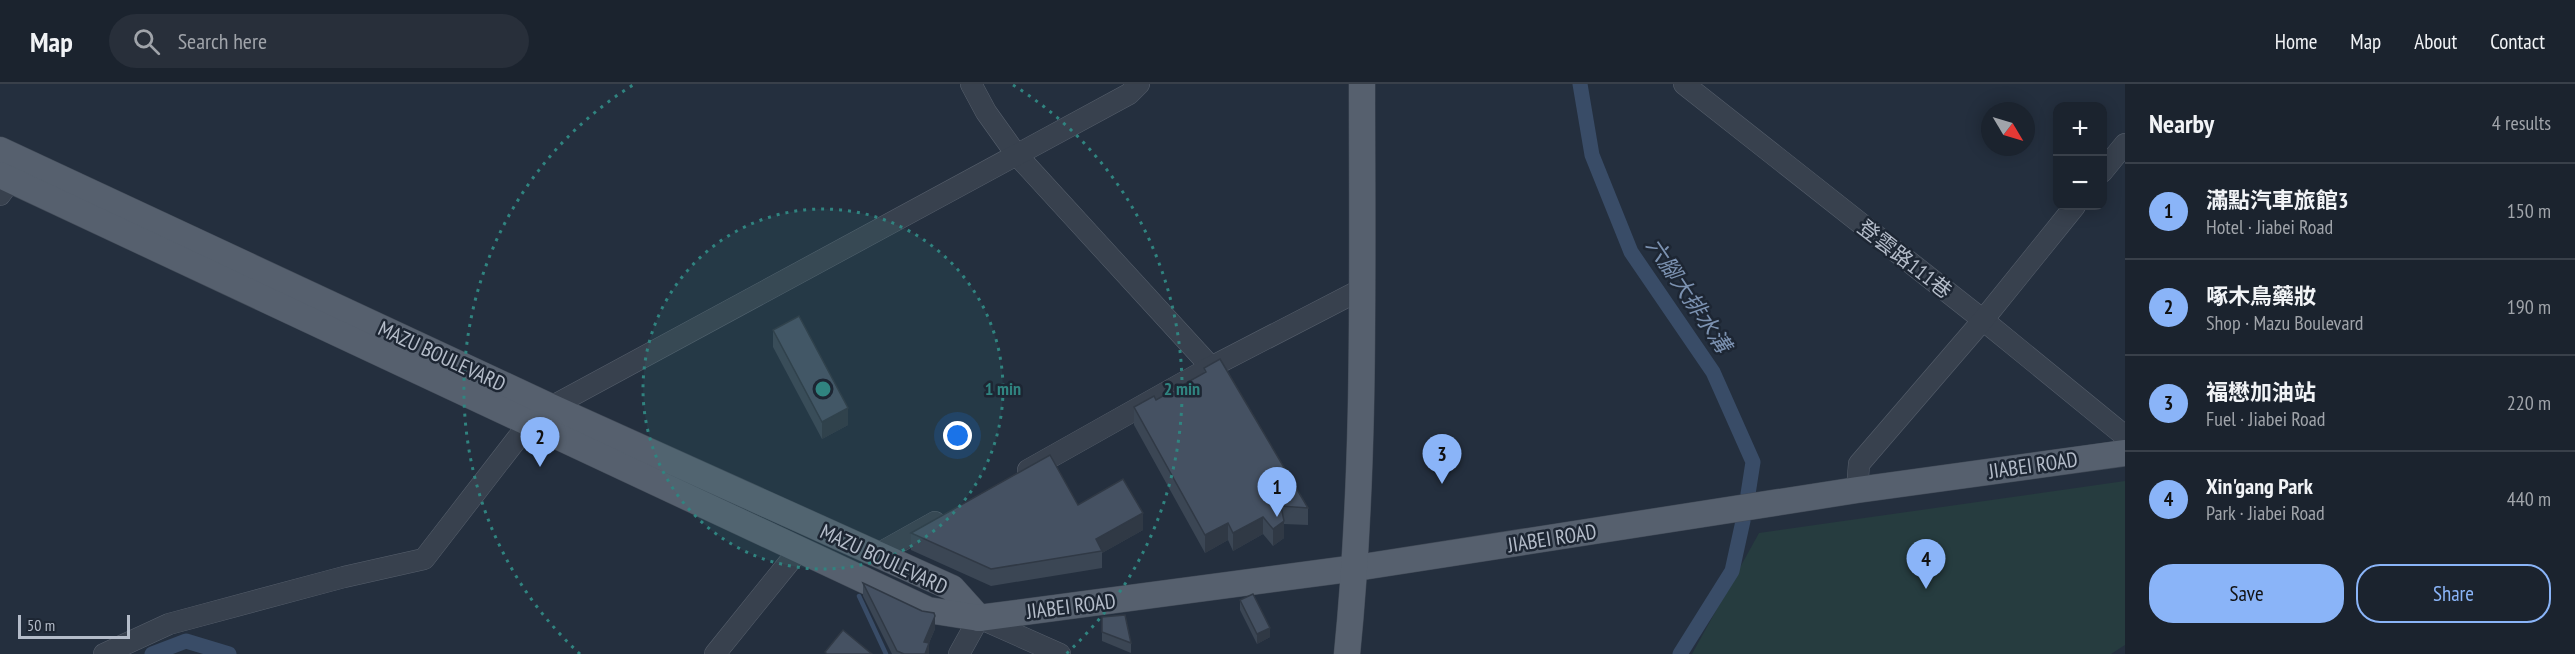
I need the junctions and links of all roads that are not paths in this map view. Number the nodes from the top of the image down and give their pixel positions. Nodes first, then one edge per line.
1 (972, 84) edge
2 (1138, 84) edge
3 (1362, 84) edge
4 (1684, 84) edge
5 (2125, 144) edge
6 (0, 150) edge
7 (1016, 154) junction
8 (2107, 167) edge
9 (9, 178) edge
10 (2072, 210) edge
11 (1362, 289) junction
12 (1983, 320) junction
13 (1212, 367) junction
14 (551, 406) junction
15 (530, 422) junction
16 (2125, 436) edge
17 (2125, 453) edge
18 (1008, 481) edge
19 (1857, 490) junction
20 (957, 510) edge
21 (799, 550) junction
22 (876, 555) junction
23 (1356, 568) junction
24 (979, 618) junction
25 (104, 654) edge
26 (715, 654) edge
27 (959, 654) edge
28 (1060, 654) edge
29 (1347, 654) edge

1 - 7 street
2 - 7 street
3 - 11 main road
4 - 12 street, 登雲路111巷
5 - 8 street
6 - 9 main road, MAZU BOULEVARD
7 - 13 street
7 - 14 street
9 - 14 main road, MAZU BOULEVARD
9 - 15 main road, MAZU BOULEVARD
10 - 12 street
11 - 13 street
11 - 23 main road
12 - 16 street, 登雲路111巷
12 - 19 street
13 - 18 street
14 - 15 street
14 - 22 main road, MAZU BOULEVARD
15 - 21 main road, MAZU BOULEVARD
15 - 25 street
17 - 19 main road, JIABEI ROAD
19 - 23 main road, JIABEI ROAD
20 - 22 street
21 - 24 main road, MAZU BOULEVARD
21 - 26 street
22 - 24 main road, MAZU BOULEVARD
23 - 24 main road, JIABEI ROAD
23 - 29 main road
24 - 27 street
24 - 28 street

